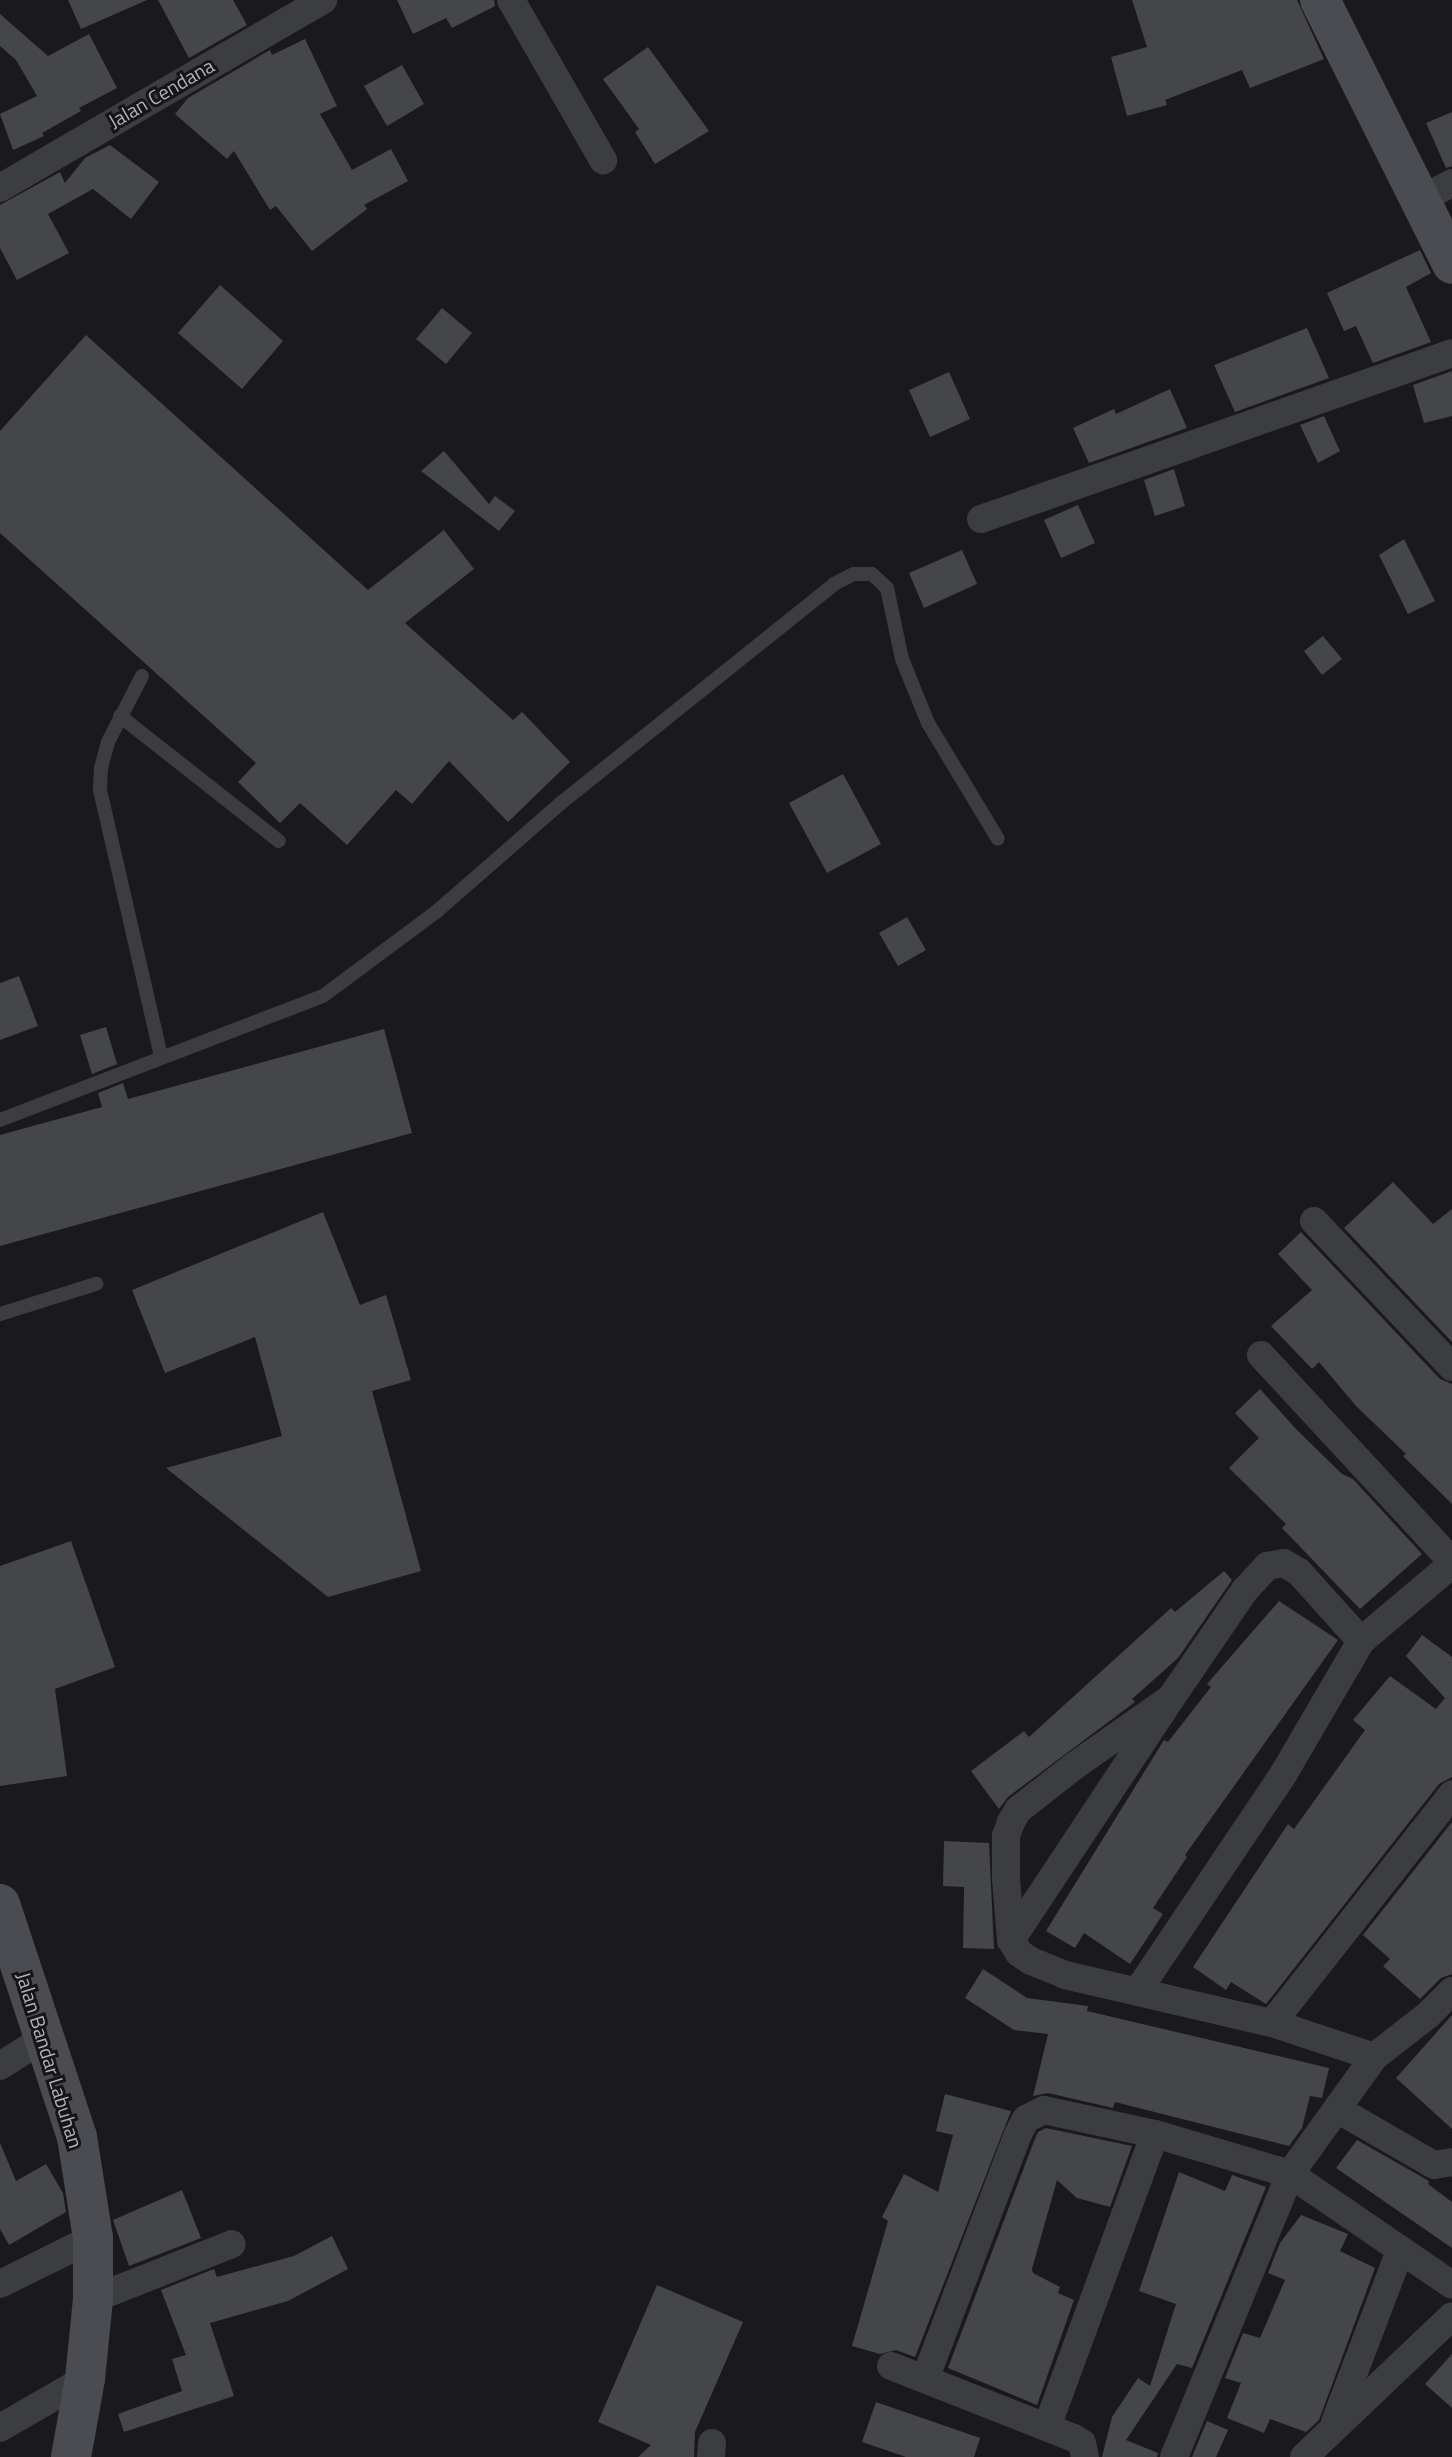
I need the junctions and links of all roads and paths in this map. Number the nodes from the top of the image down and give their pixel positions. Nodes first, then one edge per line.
1 (323, 0) edge
2 (511, 0) edge
3 (1320, 0) edge
4 (603, 160) dead end
5 (0, 188) edge
6 (1436, 192) edge
7 (1452, 264) edge
8 (1452, 353) edge
9 (981, 519) dead end
10 (142, 676) dead end
11 (120, 716) junction
12 (998, 839) dead end
13 (279, 841) dead end
14 (161, 1057) junction
15 (0, 1120) edge
16 (1314, 1221) dead end
17 (96, 1284) dead end
18 (0, 1314) edge
19 (1261, 1355) dead end
20 (1452, 1367) edge
21 (1452, 1562) edge
22 (1361, 1641) junction
23 (1171, 1698) junction
24 (1452, 1794) edge
25 (0, 1904) edge
26 (1011, 1940) junction
27 (1452, 1991) edge
28 (1137, 1992) junction
29 (1272, 2023) junction
30 (44, 2038) junction
31 (1374, 2057) junction
32 (0, 2066) edge
33 (1337, 2109) junction
34 (1155, 2134) junction
35 (1452, 2162) edge
36 (1290, 2174) junction
37 (93, 2238) junction
38 (232, 2244) dead end
39 (1400, 2251) junction
40 (0, 2284) edge
41 (1452, 2285) edge
42 (93, 2299) junction
43 (1452, 2316) edge
44 (891, 2366) dead end
45 (85, 2379) junction
46 (925, 2379) junction
47 (1047, 2427) junction
48 (0, 2428) edge
49 (1332, 2430) junction
50 (71, 2457) edge
51 (1085, 2457) edge
52 (1174, 2457) edge
53 (1304, 2457) edge

1 - 5 street, Jalan Cendana
2 - 4 street
3 - 6 main road
6 - 7 main road
8 - 9 street
10 - 11 lane
11 - 13 lane
11 - 14 lane
12 - 14 lane
14 - 15 lane
16 - 20 street
17 - 18 lane
19 - 21 street
21 - 22 street
22 - 23 street
22 - 28 street
23 - 26 street
23 - 26 street
24 - 29 street
25 - 30 main road, Jalan Bandar Labuhan
26 - 28 street
27 - 31 street
28 - 29 street
29 - 31 street
30 - 32 street
30 - 37 main road, Jalan Bandar Labuhan
31 - 33 street
33 - 35 street
33 - 36 street
34 - 36 street
34 - 46 street
34 - 47 street
36 - 39 street
36 - 52 street
37 - 40 street
37 - 42 main road, Jalan Bandar Labuhan
38 - 42 street
39 - 41 street
39 - 49 street
42 - 45 main road, Jalan Bandar Labuhan
43 - 49 street
44 - 46 street
45 - 48 street
45 - 50 main road, Jalan Bandar Labuhan
46 - 47 street
47 - 51 street
49 - 53 street

